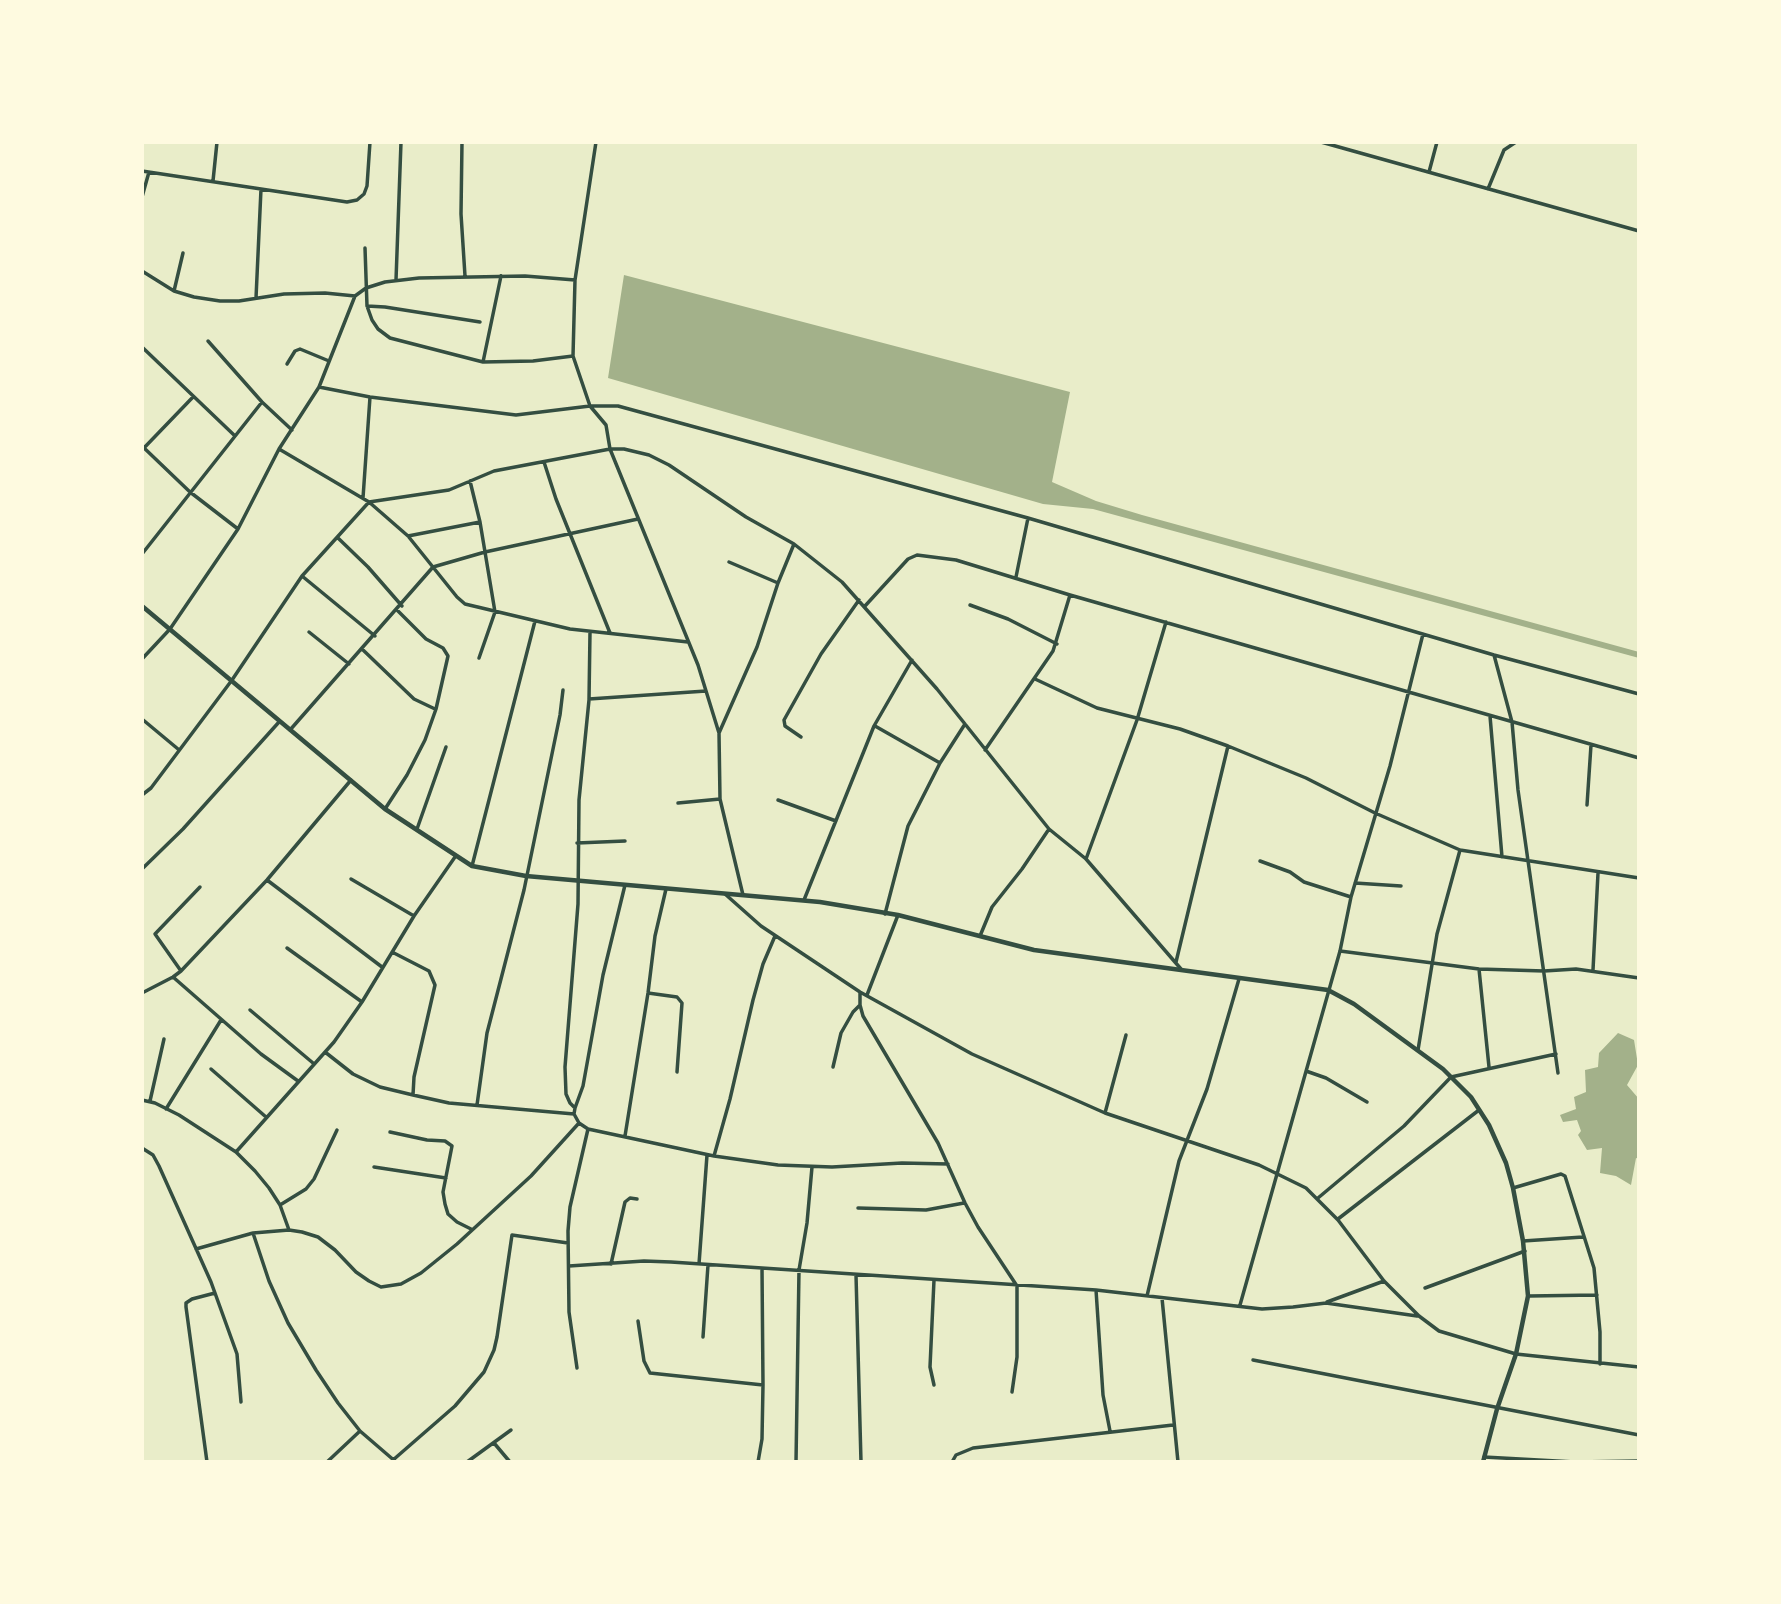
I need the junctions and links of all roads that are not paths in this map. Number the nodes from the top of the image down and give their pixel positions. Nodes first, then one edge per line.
1 (217, 142) edge
2 (370, 142) edge
3 (401, 142) edge
4 (462, 142) edge
5 (596, 142) edge
6 (1321, 142) edge
7 (1437, 142) edge
8 (1516, 142) edge
9 (1339, 144) edge
10 (142, 171) edge
11 (149, 172) junction
12 (1429, 172) junction
13 (213, 181) junction
14 (261, 189) junction
15 (1488, 189) junction
16 (142, 197) edge
17 (1639, 231) edge
18 (365, 248) dead end
19 (183, 253) dead end
20 (142, 271) edge
21 (465, 276) junction
22 (500, 276) junction
23 (396, 280) junction
24 (575, 280) junction
25 (366, 288) junction
26 (174, 290) junction
27 (355, 296) junction
28 (257, 298) junction
29 (368, 306) junction
30 (480, 322) dead end
31 (208, 341) dead end
32 (142, 347) edge
33 (573, 356) junction
34 (329, 360) junction
35 (483, 362) junction
36 (287, 364) dead end
37 (319, 387) junction
38 (193, 397) junction
39 (370, 397) junction
40 (262, 402) junction
41 (590, 406) junction
42 (292, 430) junction
43 (234, 436) junction
44 (143, 448) edge
45 (279, 449) junction
46 (610, 449) junction
47 (544, 462) junction
48 (470, 481) junction
49 (190, 492) junction
50 (363, 498) junction
51 (369, 502) junction
52 (1028, 518) junction
53 (638, 519) junction
54 (481, 522) junction
55 (238, 529) junction
56 (570, 534) junction
57 (408, 537) junction
58 (338, 538) junction
59 (794, 544) junction
60 (485, 552) junction
61 (142, 554) edge
62 (729, 562) dead end
63 (433, 567) junction
64 (302, 576) junction
65 (1016, 577) junction
66 (778, 583) junction
67 (1070, 595) junction
68 (859, 600) junction
69 (970, 605) dead end
70 (142, 606) edge
71 (402, 606) junction
72 (865, 606) junction
73 (397, 610) junction
74 (495, 612) junction
75 (535, 621) junction
76 (1166, 622) junction
77 (170, 629) junction
78 (309, 632) dead end
79 (590, 632) junction
80 (610, 634) junction
81 (1423, 634) junction
82 (374, 636) junction
83 (688, 642) junction
84 (1057, 644) junction
85 (362, 649) junction
86 (1494, 655) junction
87 (479, 658) dead end
88 (142, 659) edge
89 (912, 660) junction
90 (349, 664) junction
91 (1035, 679) junction
92 (232, 680) junction
93 (563, 690) dead end
94 (706, 691) junction
95 (1407, 692) junction
96 (1639, 694) edge
97 (589, 700) junction
98 (436, 709) junction
99 (1490, 716) junction
100 (142, 719) edge
101 (1137, 720) junction
102 (279, 722) junction
103 (1512, 722) junction
104 (965, 724) junction
105 (874, 726) junction
106 (290, 730) junction
107 (719, 733) junction
108 (801, 737) dead end
109 (1591, 745) junction
110 (1228, 746) junction
111 (446, 747) dead end
112 (178, 749) junction
113 (985, 750) junction
114 (1639, 758) edge
115 (940, 763) junction
116 (351, 780) junction
117 (142, 795) edge
118 (720, 799) junction
119 (778, 800) dead end
120 (678, 803) dead end
121 (1587, 805) dead end
122 (385, 809) junction
123 (1376, 813) junction
124 (836, 821) junction
125 (1049, 830) junction
126 (416, 831) junction
127 (625, 841) dead end
128 (578, 843) junction
129 (1460, 850) junction
130 (455, 857) junction
131 (1502, 857) junction
132 (1086, 859) junction
133 (1260, 861) dead end
134 (1530, 862) junction
135 (472, 866) junction
136 (142, 869) edge
137 (1598, 873) junction
138 (526, 876) junction
139 (1639, 878) edge
140 (351, 879) dead end
141 (267, 880) junction
142 (578, 881) junction
143 (1355, 883) junction
144 (625, 885) junction
145 (1401, 886) dead end
146 (200, 887) dead end
147 (666, 889) junction
148 (725, 894) junction
149 (743, 895) junction
150 (1351, 897) junction
151 (804, 900) junction
152 (885, 914) junction
153 (898, 915) junction
154 (414, 916) junction
155 (775, 936) junction
156 (979, 938) junction
157 (287, 948) dead end
158 (1340, 951) junction
159 (392, 952) junction
160 (1176, 962) junction
161 (1432, 964) junction
162 (382, 967) junction
163 (1479, 969) junction
164 (1593, 970) junction
165 (181, 971) junction
166 (1182, 971) junction
167 (1544, 971) junction
168 (173, 977) junction
169 (1239, 977) junction
170 (1639, 978) edge
171 (1328, 990) junction
172 (860, 992) junction
173 (142, 993) edge
174 (648, 993) junction
175 (867, 995) junction
176 (362, 1002) junction
177 (860, 1005) junction
178 (250, 1010) dead end
179 (221, 1020) junction
180 (1126, 1035) dead end
181 (164, 1039) dead end
182 (325, 1052) junction
183 (1417, 1052) junction
184 (1556, 1054) junction
185 (313, 1063) junction
186 (833, 1067) dead end
187 (1489, 1067) junction
188 (211, 1069) dead end
189 (1306, 1071) junction
190 (677, 1072) dead end
191 (1558, 1073) dead end
192 (1451, 1077) junction
193 (298, 1082) junction
194 (412, 1095) junction
195 (142, 1100) edge
196 (150, 1101) junction
197 (1367, 1102) dead end
198 (477, 1105) junction
199 (166, 1108) junction
200 (575, 1108) junction
201 (1480, 1109) junction
202 (1105, 1113) junction
203 (575, 1114) junction
204 (266, 1117) junction
205 (579, 1123) junction
206 (588, 1129) junction
207 (337, 1130) dead end
208 (390, 1132) dead end
209 (625, 1136) junction
210 (1187, 1141) junction
211 (142, 1148) edge
212 (236, 1152) junction
213 (707, 1154) junction
214 (714, 1156) junction
215 (948, 1164) junction
216 (374, 1167) dead end
217 (812, 1167) junction
218 (1279, 1173) junction
219 (446, 1178) junction
220 (1513, 1188) junction
221 (1318, 1198) junction
222 (637, 1199) dead end
223 (965, 1203) junction
224 (280, 1205) junction
225 (858, 1208) dead end
226 (1338, 1220) junction
227 (289, 1230) junction
228 (472, 1230) junction
229 (253, 1233) junction
230 (1583, 1237) junction
231 (1523, 1241) junction
232 (568, 1242) junction
233 (196, 1249) junction
234 (1525, 1251) junction
235 (611, 1264) junction
236 (699, 1264) junction
237 (708, 1265) junction
238 (569, 1266) junction
239 (762, 1268) junction
240 (799, 1270) junction
241 (856, 1275) junction
242 (934, 1280) junction
243 (1384, 1281) junction
244 (1017, 1286) junction
245 (1424, 1288) dead end
246 (1096, 1290) junction
247 (215, 1293) junction
248 (1597, 1295) junction
249 (1147, 1296) junction
250 (1528, 1296) junction
251 (1162, 1298) junction
252 (1326, 1303) junction
253 (1240, 1305) junction
254 (1419, 1316) junction
255 (638, 1321) dead end
256 (703, 1337) dead end
257 (1516, 1353) junction
258 (1254, 1360) dead end
259 (1600, 1364) junction
260 (1639, 1367) edge
261 (577, 1368) dead end
262 (763, 1385) junction
263 (934, 1385) dead end
264 (1012, 1392) dead end
265 (241, 1402) dead end
266 (1497, 1409) junction
267 (1173, 1425) junction
268 (511, 1430) dead end
269 (360, 1431) junction
270 (1110, 1431) junction
271 (1639, 1436) edge
272 (494, 1443) junction
273 (1484, 1460) edge
274 (395, 1461) edge
275 (1639, 1461) edge
276 (207, 1462) edge
277 (327, 1462) edge
278 (467, 1462) edge
279 (510, 1462) edge
280 (758, 1462) edge
281 (796, 1462) edge
282 (861, 1462) edge
283 (952, 1462) edge
284 (1178, 1462) edge

1 - 13 street
2 - 14 street
3 - 23 street
4 - 21 street
5 - 24 street
6 - 9 street
7 - 12 street
8 - 15 street
9 - 12 street
10 - 11 street
11 - 13 street
11 - 16 street
12 - 15 street
13 - 14 street
14 - 28 street
15 - 17 street
18 - 25 street
19 - 26 street
20 - 26 street
21 - 22 street
21 - 23 street
22 - 24 street
22 - 35 street
23 - 25 street
24 - 33 street
25 - 27 street
25 - 29 street
26 - 28 street
27 - 28 street
27 - 34 street
29 - 30 street
29 - 35 street
31 - 40 street
32 - 38 street
33 - 35 street
33 - 41 street
34 - 36 street
34 - 37 street
37 - 39 street
37 - 42 street
38 - 43 street
38 - 44 street
39 - 41 street
39 - 50 street
40 - 42 street
40 - 43 street
41 - 46 street
41 - 52 street
42 - 45 street
43 - 49 street
44 - 49 street
45 - 50 street
45 - 55 street
46 - 47 street
46 - 53 street
46 - 59 street
47 - 48 street
47 - 56 street
48 - 51 street
48 - 54 street
49 - 55 street
49 - 61 street
50 - 51 street
51 - 57 street
51 - 58 street
52 - 65 street
52 - 81 street
53 - 56 street
53 - 83 street
54 - 57 street
54 - 60 street
55 - 77 street
56 - 60 street
56 - 80 street
57 - 63 street
58 - 64 street
58 - 71 street
59 - 66 street
59 - 68 street
60 - 63 street
60 - 74 street
62 - 66 street
63 - 71 street
63 - 74 street
64 - 82 street
64 - 92 street
65 - 67 street
65 - 72 street
66 - 107 street
67 - 76 street
67 - 84 street
68 - 72 street
68 - 108 street
69 - 84 street
70 - 77 street
71 - 73 street
72 - 89 street
73 - 82 street
73 - 98 street
74 - 75 street
74 - 87 street
75 - 79 street
75 - 135 street
76 - 95 street
76 - 101 street
77 - 88 street
77 - 92 street
78 - 90 street
79 - 80 street
79 - 97 street
80 - 83 street
81 - 86 street
81 - 95 street
82 - 85 street
83 - 94 street
84 - 91 street
85 - 90 street
85 - 98 street
86 - 96 street
86 - 103 street
89 - 104 street
89 - 105 street
90 - 106 street
91 - 101 street
91 - 113 street
92 - 102 street
92 - 112 street
93 - 138 street
94 - 97 street
94 - 107 street
95 - 99 street
95 - 123 street
97 - 128 street
98 - 122 street
99 - 103 street
99 - 131 street
100 - 112 street
101 - 110 street
101 - 132 street
102 - 106 street
102 - 136 street
103 - 109 street
103 - 134 street
104 - 113 street
104 - 115 street
105 - 115 street
105 - 124 street
106 - 116 street
107 - 118 street
109 - 114 street
109 - 121 street
110 - 123 street
110 - 160 street
111 - 126 street
112 - 117 street
113 - 125 street
115 - 152 street
116 - 122 street
116 - 141 street
118 - 120 street
118 - 149 street
119 - 124 street
122 - 126 street
123 - 129 street
123 - 143 street
124 - 151 street
125 - 132 street
125 - 156 street
126 - 130 street
127 - 128 street
128 - 142 street
129 - 131 street
129 - 161 street
130 - 135 street
130 - 154 street
131 - 134 street
132 - 160 street
133 - 150 street
134 - 137 street
134 - 167 street
135 - 138 street
137 - 139 street
137 - 164 street
138 - 142 street
138 - 198 street
140 - 154 street
141 - 162 street
141 - 165 street
142 - 144 street
142 - 200 street
143 - 145 street
143 - 150 street
144 - 147 street
144 - 200 street
146 - 165 street
147 - 148 street
147 - 174 street
148 - 149 street
148 - 155 street
149 - 151 street
150 - 158 street
151 - 152 street
152 - 153 street
153 - 156 street
153 - 175 street
154 - 159 street
155 - 172 street
155 - 214 street
156 - 166 street
157 - 176 street
158 - 161 street
158 - 171 street
159 - 162 street
159 - 194 street
160 - 166 street
161 - 163 street
161 - 183 street
162 - 176 street
163 - 167 street
163 - 187 street
164 - 167 street
164 - 170 street
165 - 168 street
166 - 169 street
167 - 184 street
168 - 173 street
168 - 179 street
169 - 171 street
169 - 210 street
171 - 183 street
171 - 189 street
172 - 175 street
172 - 177 street
174 - 190 street
174 - 209 street
175 - 202 street
176 - 182 street
177 - 186 street
177 - 215 street
178 - 185 street
179 - 193 street
179 - 199 street
180 - 202 street
181 - 196 street
182 - 185 street
182 - 194 street
183 - 192 street
184 - 187 street
184 - 191 street
185 - 193 street
187 - 192 street
188 - 204 street
189 - 197 street
189 - 218 street
192 - 201 street
192 - 221 street
193 - 204 street
194 - 198 street
195 - 196 street
196 - 199 street
198 - 203 street
199 - 212 street
200 - 203 street
201 - 220 street
201 - 226 street
202 - 210 street
203 - 205 street
204 - 212 street
205 - 206 street
205 - 228 street
206 - 209 street
206 - 232 street
207 - 224 street
208 - 219 street
209 - 213 street
210 - 218 street
210 - 249 street
211 - 233 street
212 - 224 street
213 - 214 street
213 - 236 street
214 - 217 street
215 - 217 street
215 - 223 street
216 - 219 street
217 - 240 street
218 - 221 street
218 - 253 street
219 - 228 street
220 - 230 street
220 - 231 street
221 - 226 street
222 - 235 street
223 - 225 street
223 - 244 street
224 - 227 street
226 - 243 street
227 - 228 street
227 - 229 street
229 - 233 street
229 - 269 street
230 - 231 street
230 - 248 street
231 - 234 street
232 - 238 street
232 - 274 street
233 - 247 street
234 - 245 street
234 - 250 street
235 - 236 street
235 - 238 street
236 - 237 street
237 - 239 street
237 - 256 street
238 - 261 street
239 - 240 street
239 - 262 street
240 - 241 street
240 - 281 street
241 - 242 street
241 - 282 street
242 - 244 street
242 - 263 street
243 - 252 street
243 - 254 street
244 - 246 street
244 - 264 street
246 - 249 street
246 - 270 street
247 - 265 street
247 - 276 street
248 - 250 street
248 - 259 street
249 - 251 street
250 - 257 street
251 - 253 street
251 - 267 street
252 - 253 street
252 - 254 street
254 - 257 street
255 - 262 street
257 - 259 street
257 - 266 street
258 - 266 street
259 - 260 street
262 - 280 street
266 - 271 street
266 - 273 street
267 - 270 street
267 - 284 street
268 - 272 street
269 - 274 street
269 - 277 street
270 - 283 street
272 - 278 street
272 - 279 street
273 - 275 street

